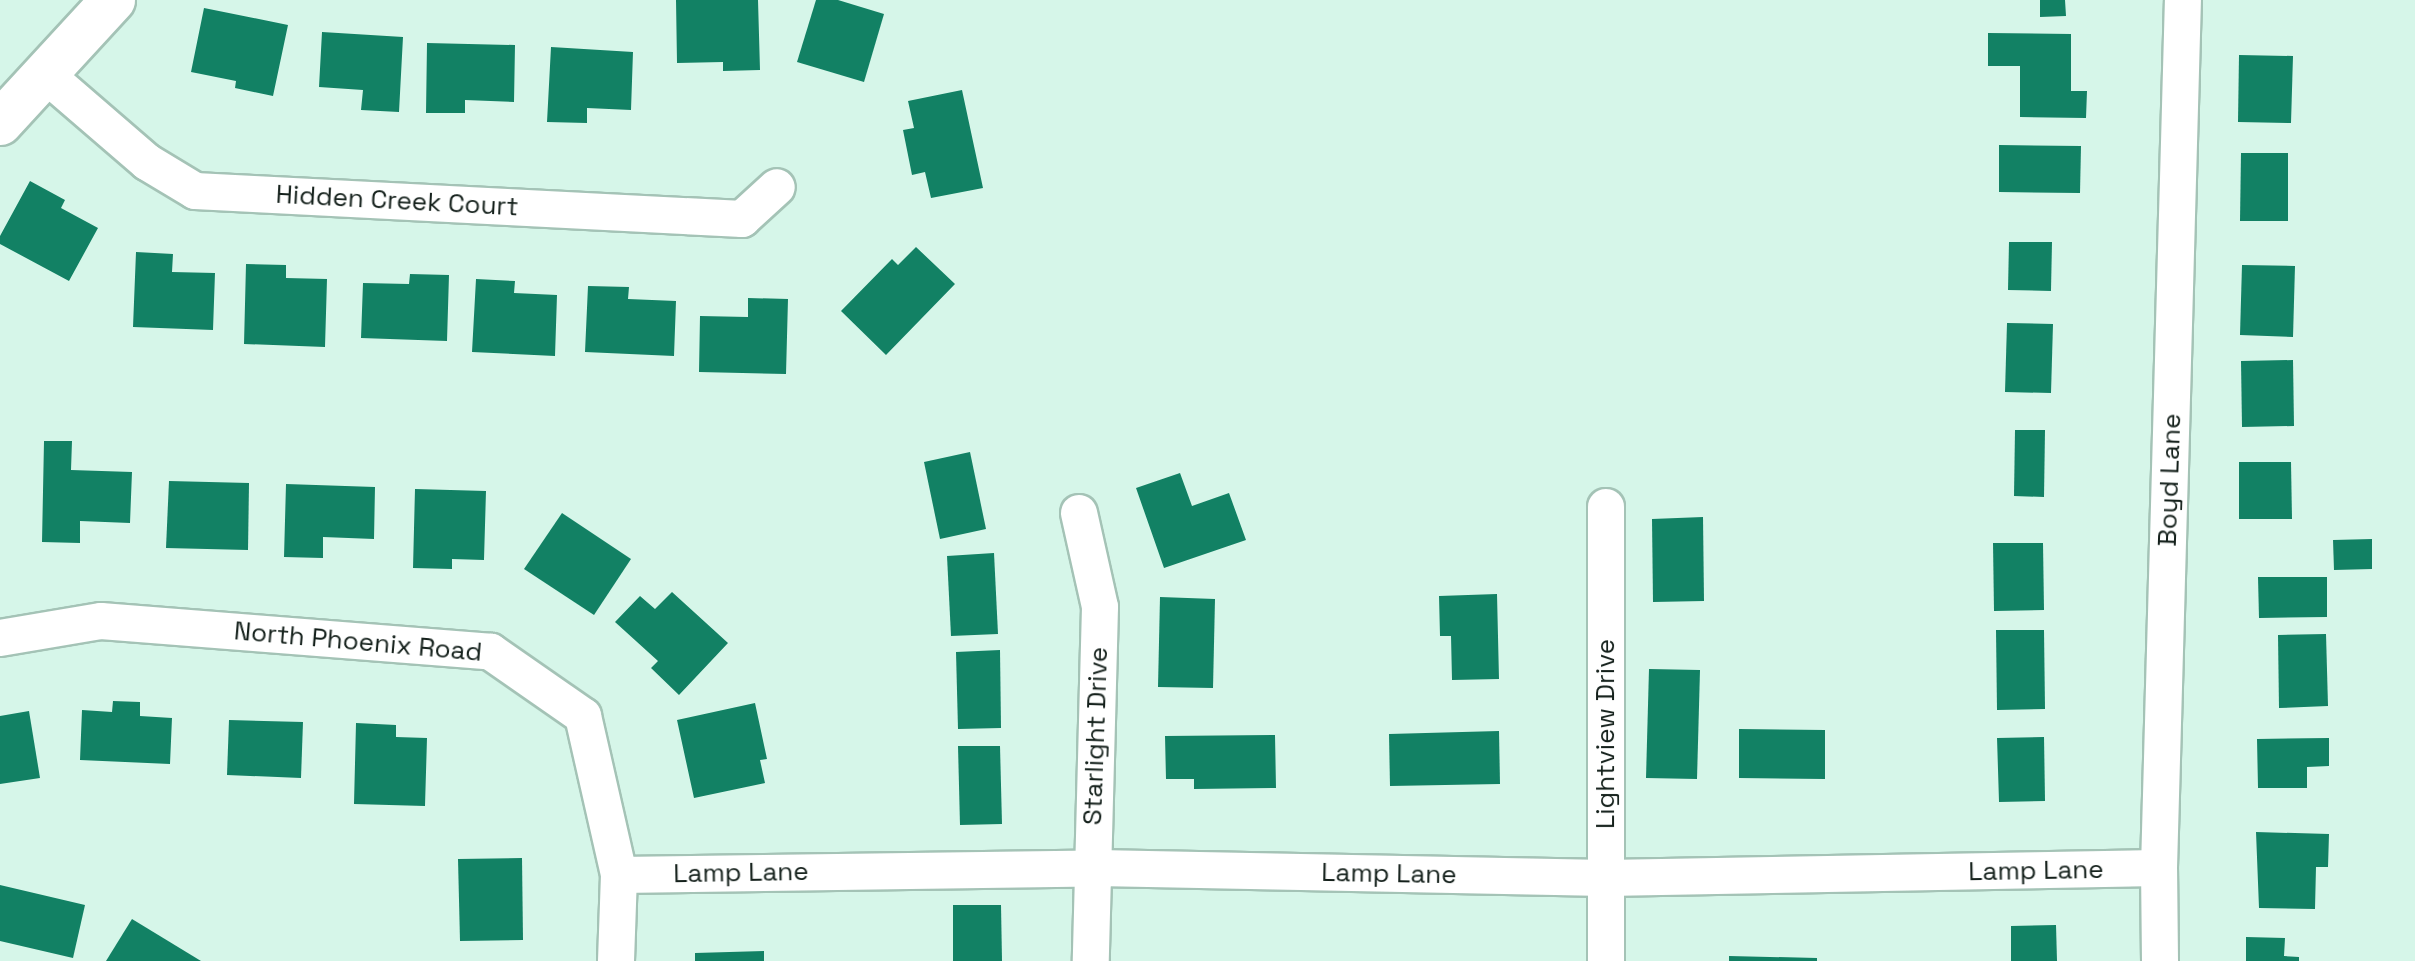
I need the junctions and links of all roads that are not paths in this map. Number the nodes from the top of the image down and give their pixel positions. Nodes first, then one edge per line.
1 (113, 0) edge
2 (2183, 0) edge
3 (45, 74) junction
4 (0, 123) edge
5 (777, 187) dead end
6 (1606, 507) dead end
7 (1079, 513) dead end
8 (0, 638) edge
9 (1092, 868) junction
10 (2159, 868) junction
11 (619, 875) junction
12 (1606, 878) junction
13 (616, 961) edge
14 (1091, 961) edge
15 (1606, 961) edge
16 (2160, 961) edge

1 - 3 street
2 - 10 street, Boyd Lane
3 - 4 street
3 - 5 street, Hidden Creek Court
6 - 12 street, Lightview Drive
7 - 9 street, Starlight Drive
8 - 11 street, North Phoenix Road
9 - 11 street, Lamp Lane
9 - 12 street, Lamp Lane
9 - 14 street, Starlight Drive
10 - 12 street, Lamp Lane
10 - 16 street, Boyd Lane
11 - 13 street, North Phoenix Road
12 - 15 street, Lightview Drive

